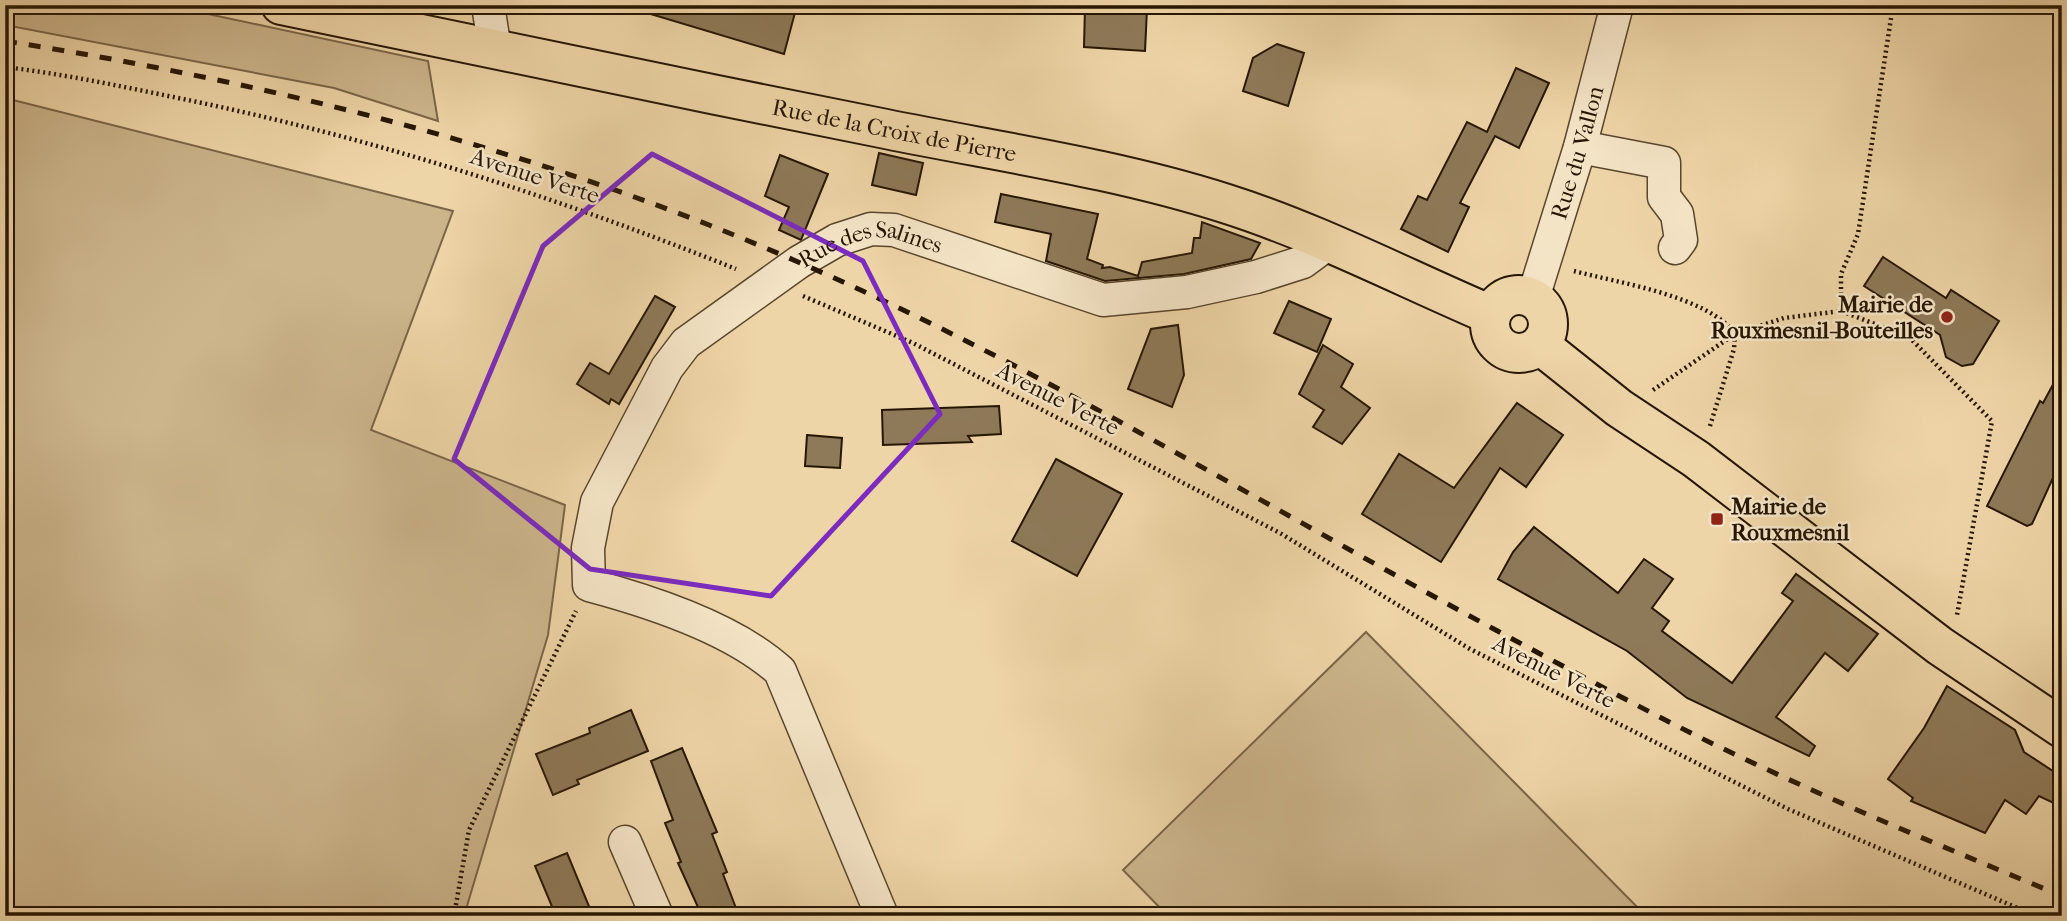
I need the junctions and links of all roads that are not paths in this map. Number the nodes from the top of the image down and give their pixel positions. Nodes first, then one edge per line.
1 (281, 5) edge
2 (488, 5) edge
3 (1617, 5) edge
4 (495, 50) junction
5 (1580, 147) junction
6 (1329, 242) junction
7 (1675, 248) dead end
8 (1540, 280) junction
9 (1491, 315) junction
10 (1540, 345) junction
11 (2062, 728) edge
12 (625, 842) dead end
13 (657, 916) edge
14 (882, 916) edge

1 - 4 main road, Rue de la Croix de Pierre
2 - 4 street
3 - 5 street, Rue du Vallon
4 - 6 main road, Rue de la Croix de Pierre
5 - 7 street
5 - 8 street, Rue du Vallon
6 - 9 main road, Rue de la Croix de Pierre
6 - 14 street, Rue des Salines
8 - 9 main road
8 - 10 main road
9 - 10 main road
10 - 11 main road
12 - 13 street

